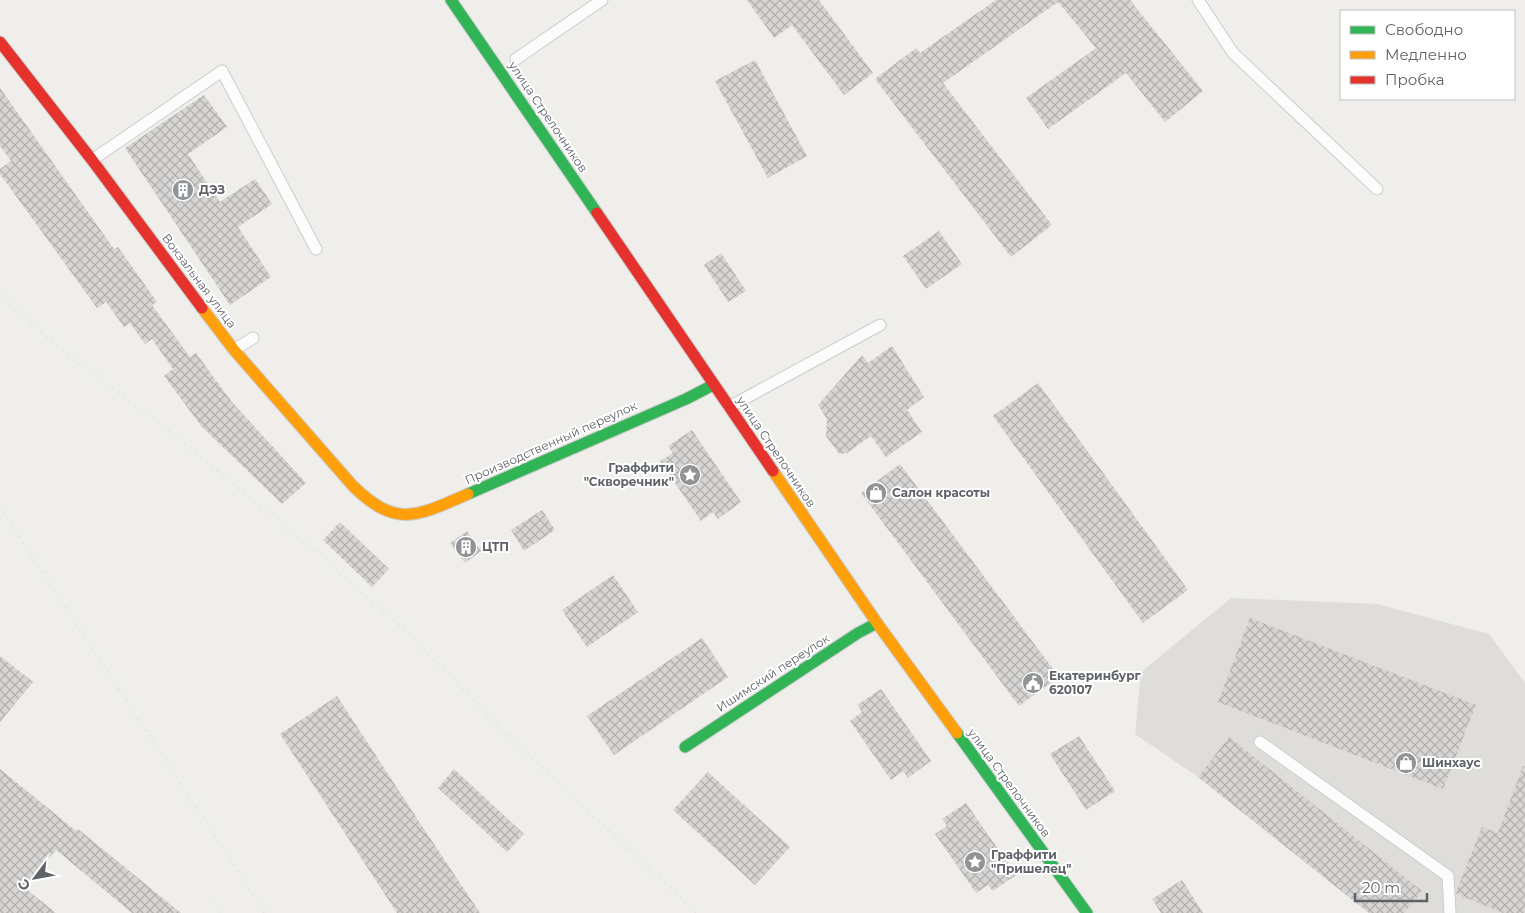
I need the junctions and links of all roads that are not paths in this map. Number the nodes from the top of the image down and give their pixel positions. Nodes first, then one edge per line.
1 (452, 0) edge
2 (602, 0) edge
3 (1198, 0) edge
4 (0, 42) edge
5 (516, 59) dead end
6 (92, 160) junction
7 (1377, 189) dead end
8 (316, 250) dead end
9 (880, 325) dead end
10 (253, 338) dead end
11 (234, 350) junction
12 (713, 385) junction
13 (728, 407) junction
14 (397, 515) joint
15 (877, 623) junction
16 (1260, 742) dead end
17 (685, 747) dead end
18 (1086, 913) edge
19 (1450, 913) edge

1 - 12 street, улица Стрелочников
2 - 5 lane
3 - 7 lane
4 - 6 street, Вокзальная улица
6 - 8 lane
6 - 11 street, Вокзальная улица
9 - 13 lane
10 - 11 lane
11 - 14 street, Вокзальная улица
12 - 13 street, улица Стрелочников
12 - 14 street, Производственный переулок
13 - 15 street, улица Стрелочников
15 - 17 street, Ишимский переулок
15 - 18 street, улица Стрелочников
16 - 19 lane

